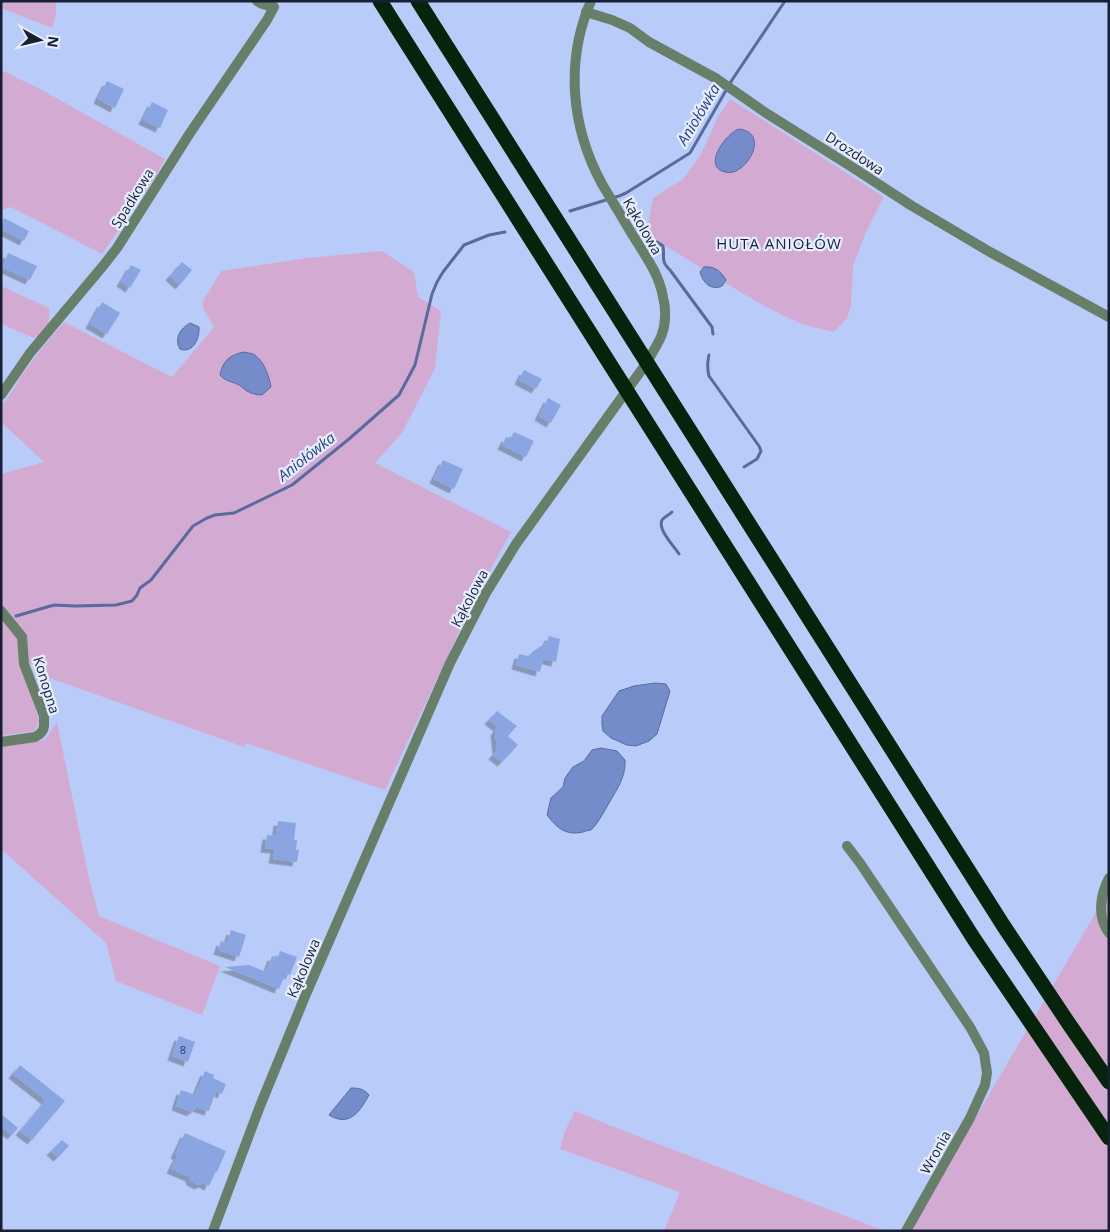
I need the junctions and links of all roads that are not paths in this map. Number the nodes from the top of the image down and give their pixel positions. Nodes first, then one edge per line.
1 (256, 1) edge
2 (380, 1) edge
3 (418, 1) edge
4 (591, 1) edge
5 (586, 12) junction
6 (1109, 317) edge
7 (1, 395) edge
8 (1, 611) edge
9 (1, 742) edge
10 (847, 846) dead end
11 (1109, 878) edge
12 (1109, 933) edge
13 (1109, 1082) edge
14 (1109, 1138) edge
15 (213, 1231) edge
16 (906, 1231) edge

1 - 7 street, Spadkowa
2 - 14 highway
3 - 13 highway
4 - 5 street, Kąkolowa
5 - 6 street, Drozdowa
5 - 15 street, Kąkolowa
8 - 9 street, Konopna
10 - 16 street, Wronia
11 - 12 street

